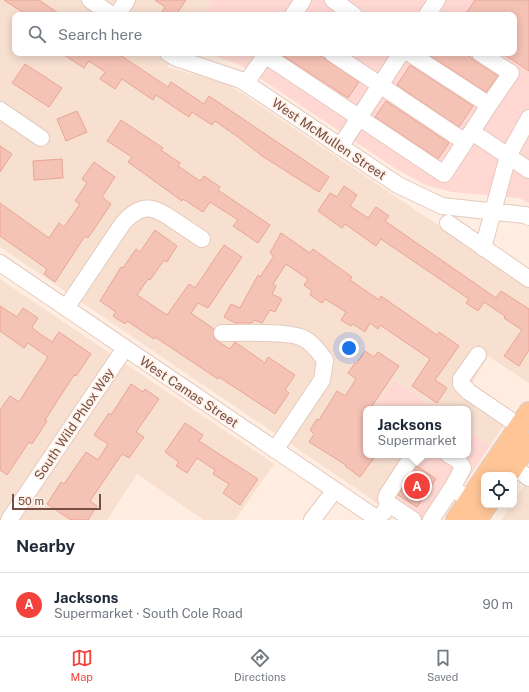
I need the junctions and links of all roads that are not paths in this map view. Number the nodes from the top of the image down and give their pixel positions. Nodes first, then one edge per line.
1 (90, 0) edge
2 (127, 0) edge
3 (303, 0) edge
4 (333, 0) edge
5 (437, 0) edge
6 (108, 12) edge
7 (119, 12) edge
8 (295, 12) edge
9 (350, 12) edge
10 (429, 12) edge
11 (173, 56) edge
12 (264, 56) edge
13 (268, 56) edge
14 (336, 56) edge
15 (400, 56) edge
16 (414, 56) edge
17 (484, 56) edge
18 (246, 83) junction
19 (380, 85) junction
20 (489, 105) junction
21 (0, 110) edge
22 (358, 118) junction
23 (529, 118) edge
24 (468, 137) junction
25 (41, 138) dead end
26 (340, 147) junction
27 (508, 156) junction
28 (529, 170) edge
29 (493, 212) junction
30 (529, 217) edge
31 (448, 223) dead end
32 (202, 239) dead end
33 (483, 248) junction
34 (0, 263) edge
35 (529, 280) edge
36 (66, 308) junction
37 (222, 333) dead end
38 (125, 348) junction
39 (478, 355) dead end
40 (524, 419) edge
41 (529, 444) edge
42 (275, 450) junction
43 (412, 458) edge
44 (454, 458) edge
45 (510, 471) edge
46 (488, 472) edge
47 (529, 478) edge
48 (452, 488) junction
49 (335, 490) junction
50 (481, 490) edge
51 (478, 502) edge
52 (389, 504) junction
53 (9, 520) edge
54 (312, 520) edge
55 (379, 520) edge
56 (413, 520) edge
57 (431, 520) edge
58 (456, 520) edge
59 (477, 520) edge

1 - 6 street
2 - 7 street
3 - 8 street
4 - 9 street
5 - 10 street
11 - 18 street, West McMullen Street
12 - 18 street
13 - 22 street
14 - 19 street
15 - 19 street
16 - 20 street
17 - 20 street
18 - 26 street, West McMullen Street
19 - 22 street
19 - 24 street
20 - 24 street
21 - 25 street
22 - 24 street
22 - 26 street
23 - 27 street
24 - 27 street
26 - 29 street, West McMullen Street
27 - 28 street
27 - 29 street
29 - 30 street, West McMullen Street
29 - 33 street
31 - 33 street
32 - 36 street
33 - 35 street
34 - 36 street, West Camas Street
36 - 38 street, West Camas Street
37 - 42 street
38 - 42 street, West Camas Street
38 - 53 street, South Wild Phlox Way
39 - 40 street
40 - 46 main road
41 - 45 main road
42 - 49 street, West Camas Street
43 - 52 street
44 - 48 street
45 - 47 street
48 - 51 street
48 - 57 street
49 - 54 street
49 - 55 street, West Camas Street
50 - 51 main road
51 - 58 main road
51 - 59 main road
52 - 55 street
52 - 56 street

